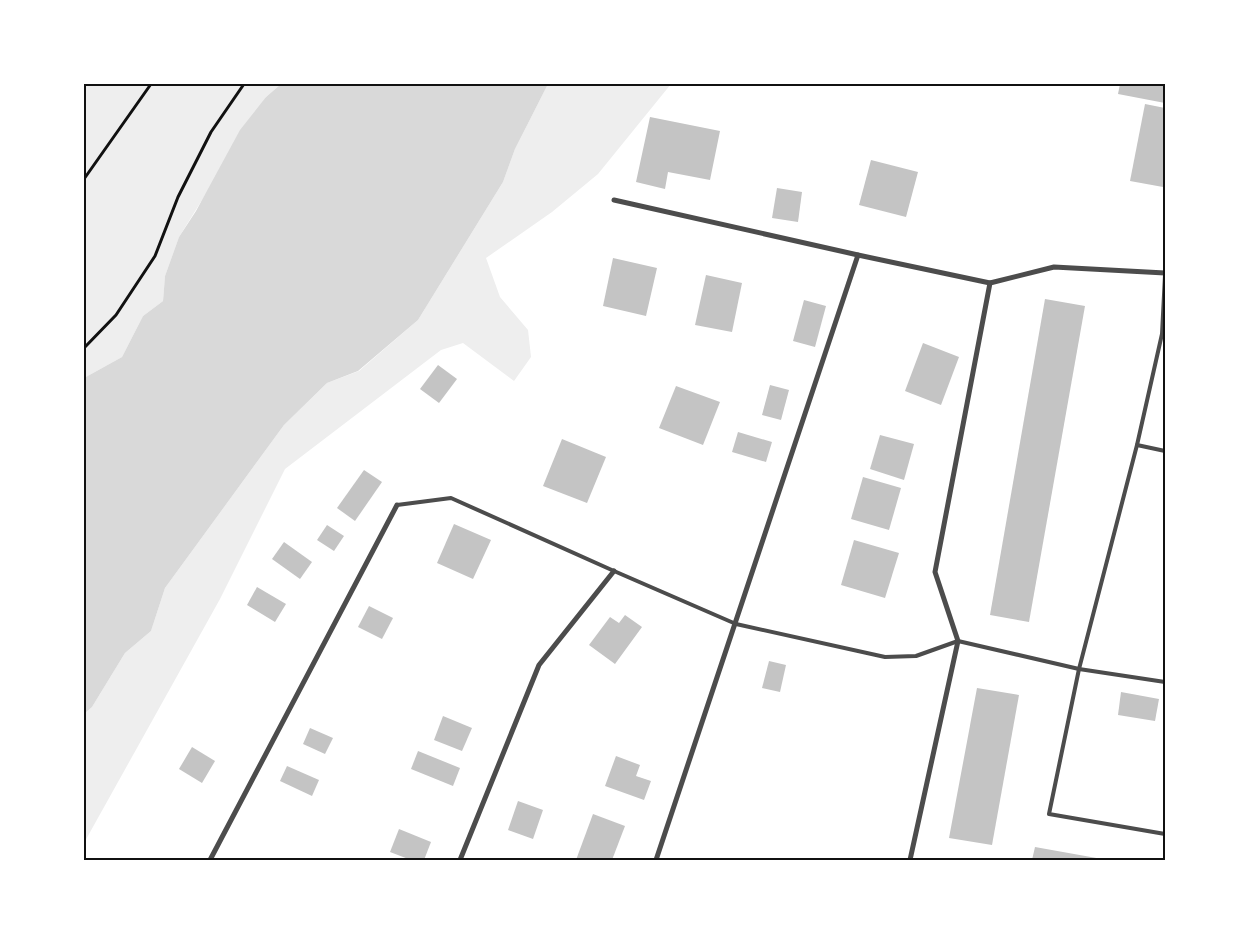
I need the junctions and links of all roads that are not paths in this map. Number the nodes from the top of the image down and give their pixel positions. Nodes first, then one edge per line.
1 (614, 200) dead end
2 (858, 255) junction
3 (1165, 274) edge
4 (990, 283) junction
5 (1137, 445) junction
6 (1165, 451) edge
7 (397, 505) joint
8 (614, 571) junction
9 (736, 624) junction
10 (958, 641) junction
11 (1079, 669) junction
12 (1165, 682) edge
13 (1165, 834) edge
14 (210, 860) edge
15 (460, 860) edge
16 (656, 860) edge
17 (910, 860) edge

1 - 2 street
2 - 4 street
2 - 9 street
3 - 4 street
3 - 5 lane
4 - 10 street
5 - 6 lane
5 - 11 lane
7 - 8 lane
7 - 14 street
8 - 9 lane
8 - 15 street
9 - 10 lane
9 - 16 street
10 - 11 lane
10 - 17 street
11 - 12 lane
11 - 13 lane

